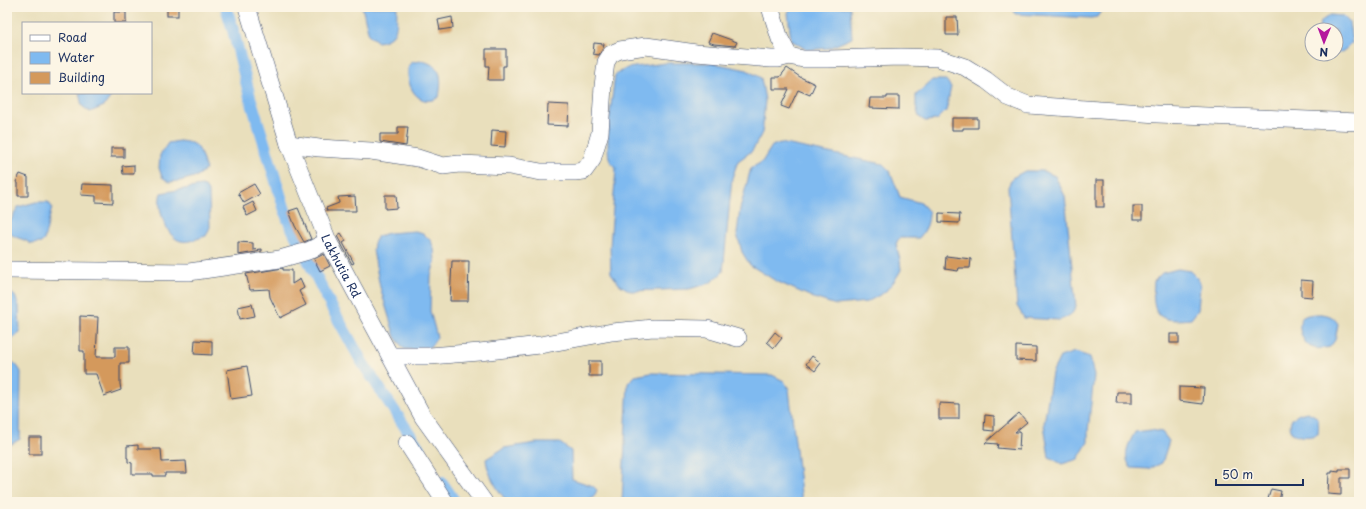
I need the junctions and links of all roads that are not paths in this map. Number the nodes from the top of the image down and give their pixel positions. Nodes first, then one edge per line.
1 (247, 7) edge
2 (770, 7) edge
3 (789, 56) junction
4 (1359, 122) edge
5 (289, 144) junction
6 (328, 241) junction
7 (7, 270) edge
8 (738, 338) dead end
9 (390, 356) junction
10 (407, 443) dead end
11 (445, 502) edge
12 (484, 502) edge

1 - 5 street, Lakhutia Rd
2 - 3 street
3 - 4 street
3 - 5 street
5 - 6 street, Lakhutia Rd
6 - 7 street
6 - 9 street, Lakhutia Rd
8 - 9 street
9 - 12 street, Lakhutia Rd
10 - 11 street

